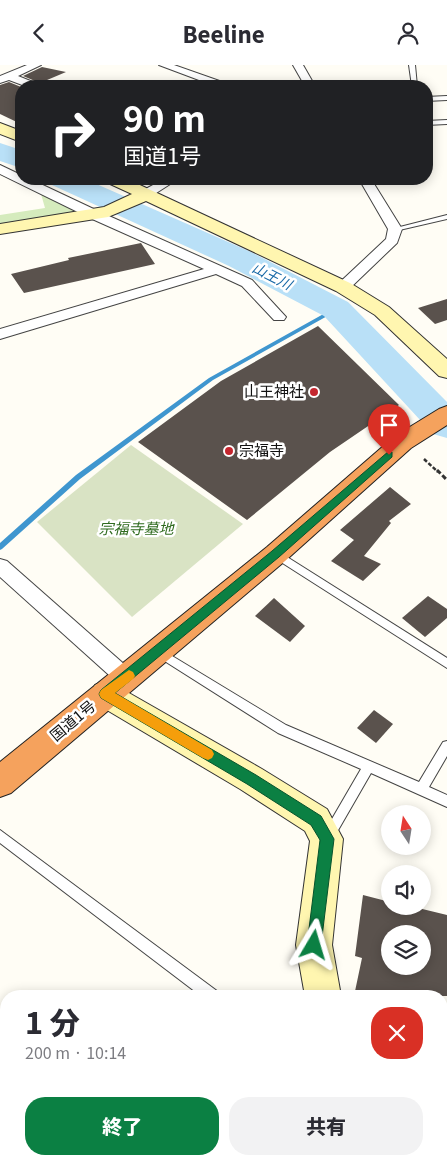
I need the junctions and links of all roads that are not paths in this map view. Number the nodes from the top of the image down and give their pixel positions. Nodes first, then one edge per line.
1 (36, 65) edge
2 (164, 65) edge
3 (298, 65) edge
4 (412, 65) edge
5 (4, 78) edge
6 (207, 80) edge
7 (307, 80) edge
8 (414, 80) edge
9 (447, 98) edge
10 (433, 99) edge
11 (447, 122) edge
12 (433, 123) edge
13 (0, 128) edge
14 (15, 134) edge
15 (0, 169) edge
16 (15, 175) edge
17 (37, 185) edge
18 (127, 185) edge
19 (162, 185) edge
20 (369, 185) edge
21 (146, 194) junction
22 (102, 213) junction
23 (447, 217) edge
24 (0, 229) edge
25 (395, 229) junction
26 (218, 269) junction
27 (343, 287) junction
28 (279, 317) dead end
29 (0, 334) edge
30 (447, 371) edge
31 (447, 414) edge
32 (276, 554) junction
33 (5, 570) edge
34 (158, 651) junction
35 (447, 664) edge
36 (115, 686) junction
37 (447, 746) edge
38 (368, 767) junction
39 (0, 782) edge
40 (421, 789) junction
41 (447, 801) edge
42 (0, 835) edge
43 (327, 839) junction
44 (204, 990) edge
45 (321, 990) edge

1 - 5 street
2 - 6 street
3 - 7 street
4 - 8 lane
9 - 10 lane
11 - 12 lane
13 - 14 street
15 - 16 street
17 - 22 street
18 - 21 street
19 - 21 street
20 - 25 street
21 - 22 street
21 - 27 street
22 - 24 street
22 - 26 street
23 - 25 lane
25 - 27 street
26 - 28 street
26 - 29 street
27 - 30 street
31 - 32 highway, 国道1号
32 - 34 highway, 国道1号
32 - 35 lane
33 - 36 street
34 - 36 highway, 国道1号
34 - 38 lane
36 - 39 highway, 国道1号
36 - 43 street
37 - 40 lane
38 - 40 lane
38 - 43 lane
40 - 41 lane
42 - 44 lane
43 - 45 street

